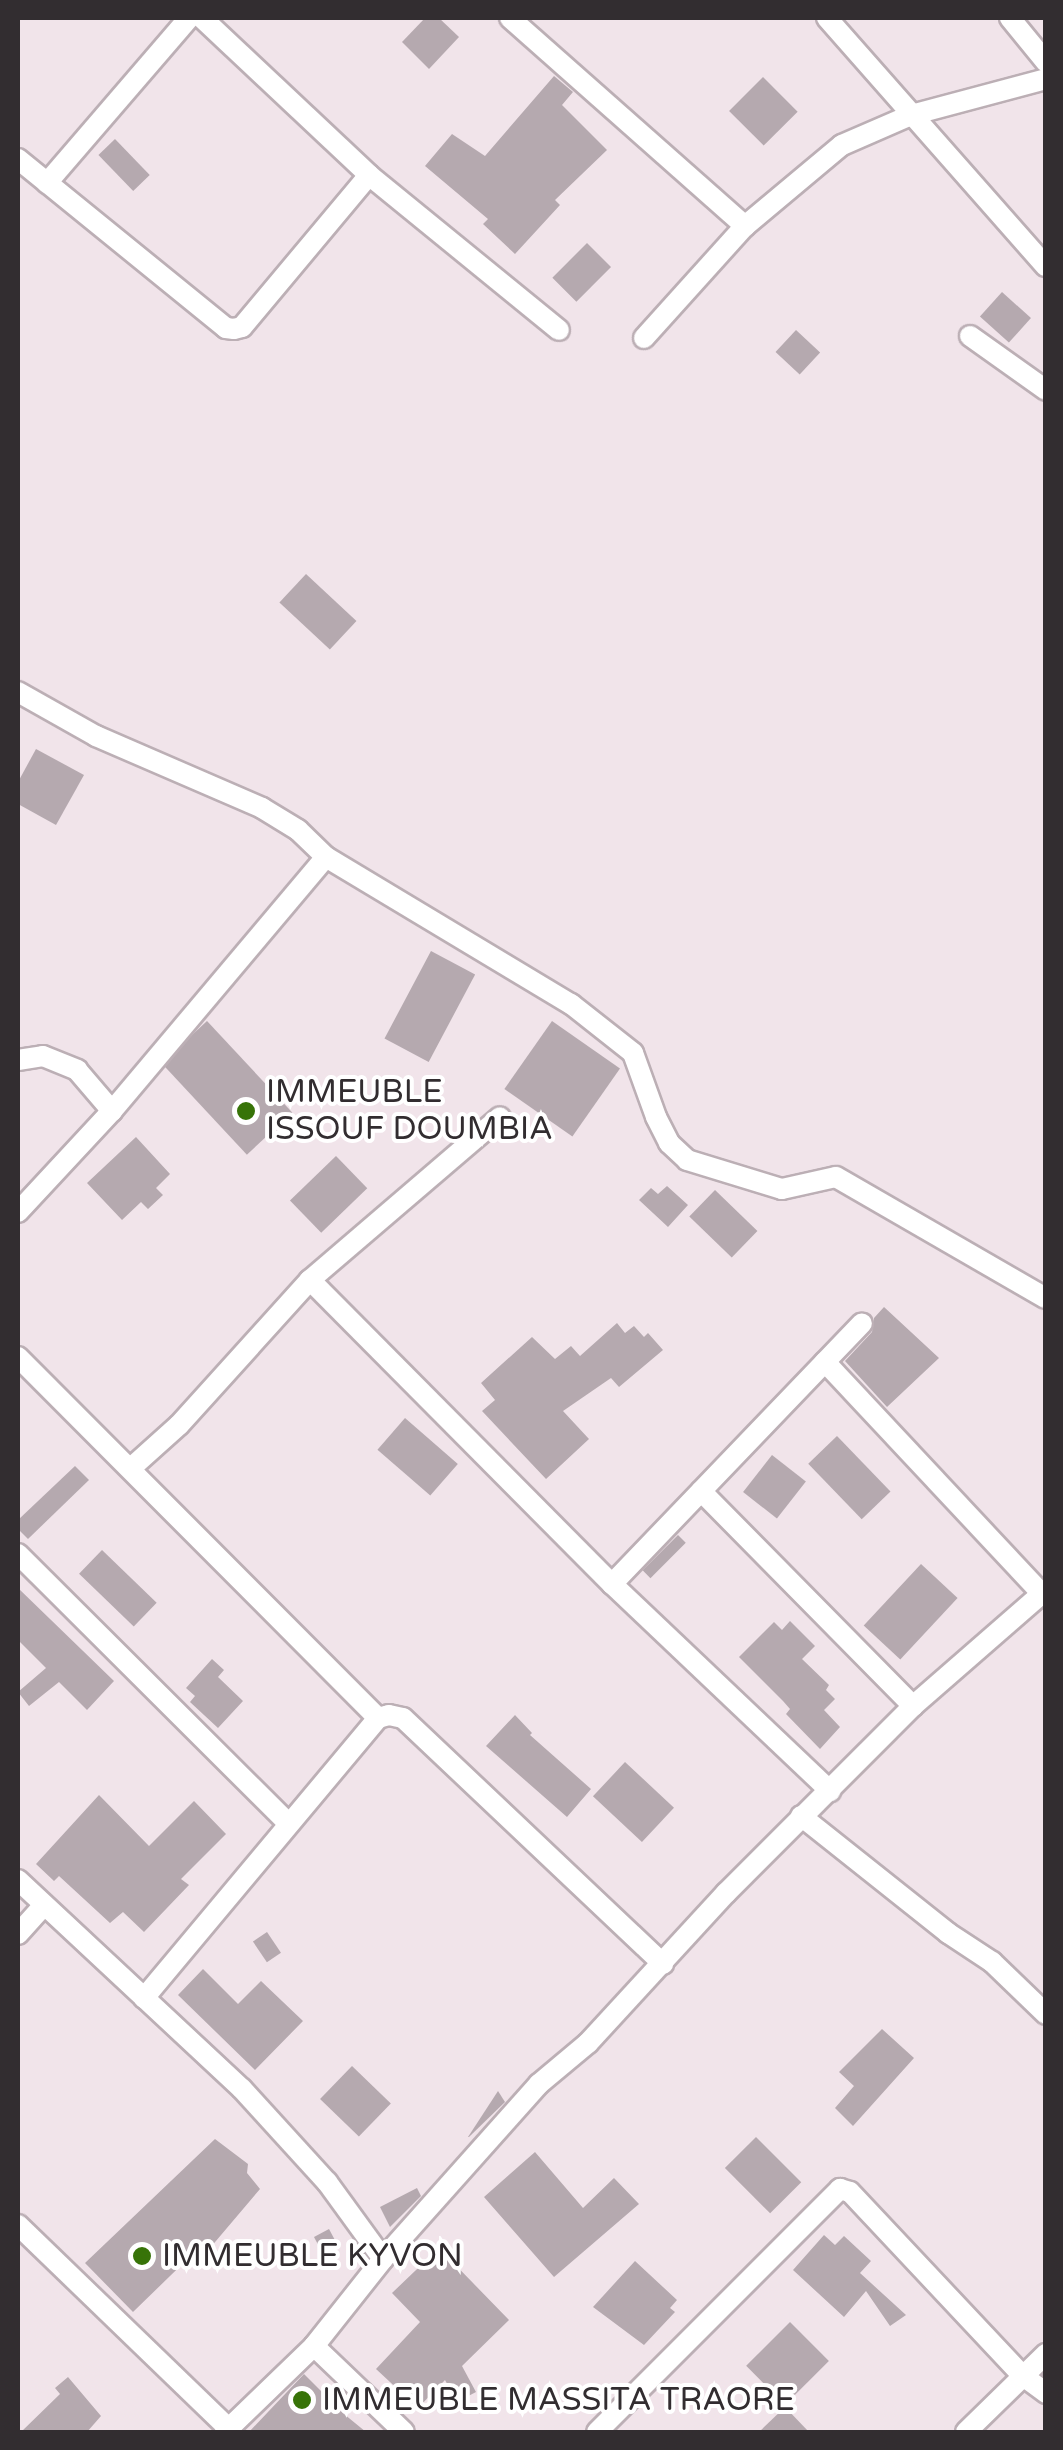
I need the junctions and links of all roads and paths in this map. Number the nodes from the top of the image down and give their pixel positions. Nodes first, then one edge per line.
1 (189, 18) edge
2 (202, 18) edge
3 (510, 18) edge
4 (827, 18) edge
5 (1010, 18) edge
6 (1046, 62) edge
7 (1046, 80) edge
8 (912, 116) junction
9 (18, 159) edge
10 (369, 176) junction
11 (46, 183) junction
12 (744, 226) junction
13 (1046, 266) edge
14 (559, 330) dead end
15 (970, 336) dead end
16 (644, 338) dead end
17 (1046, 390) edge
18 (18, 692) edge
19 (326, 858) junction
20 (18, 1060) edge
21 (112, 1111) junction
22 (500, 1117) dead end
23 (18, 1212) edge
24 (310, 1280) junction
25 (1046, 1298) edge
26 (862, 1322) dead end
27 (18, 1356) edge
28 (824, 1362) junction
29 (131, 1468) junction
30 (700, 1492) junction
31 (18, 1554) edge
32 (612, 1584) junction
33 (1043, 1591) edge
34 (913, 1706) junction
35 (378, 1718) junction
36 (830, 1792) junction
37 (801, 1816) junction
38 (288, 1823) junction
39 (18, 1880) edge
40 (44, 1905) junction
41 (18, 1934) edge
42 (663, 1964) junction
43 (144, 1998) junction
44 (1046, 2014) edge
45 (18, 2225) edge
46 (383, 2259) junction
47 (314, 2346) junction
48 (1046, 2354) edge
49 (1023, 2376) junction
50 (1046, 2393) edge
51 (227, 2431) edge
52 (404, 2432) edge
53 (597, 2432) edge
54 (966, 2432) edge

1 - 11 street
2 - 10 street
3 - 12 street
4 - 8 street
5 - 6 street
7 - 8 street
8 - 12 street
8 - 13 street
9 - 11 street
10 - 11 street
10 - 14 street
12 - 16 street
15 - 17 street
18 - 19 street
19 - 21 street
19 - 25 street
20 - 21 street
21 - 23 street
22 - 24 street
24 - 29 street
24 - 32 street
26 - 28 street
27 - 29 street
28 - 30 street
28 - 33 street
29 - 35 street
30 - 32 street
30 - 34 street
31 - 38 street
32 - 36 street
33 - 34 street
34 - 36 street
35 - 38 street
35 - 42 street
36 - 37 street
37 - 42 street
37 - 44 street
38 - 43 street
39 - 40 street
40 - 41 street
40 - 43 street
42 - 46 street
43 - 46 street
45 - 51 street
46 - 47 street
47 - 51 street
47 - 52 street
48 - 49 street
49 - 50 street
49 - 53 street
49 - 54 street

